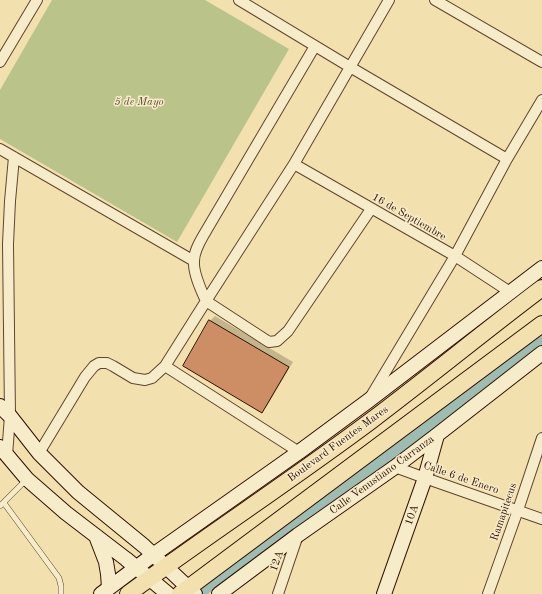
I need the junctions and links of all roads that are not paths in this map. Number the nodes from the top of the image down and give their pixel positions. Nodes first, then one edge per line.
1 (37, 0) edge
2 (239, 0) edge
3 (389, 0) edge
4 (435, 0) edge
5 (315, 46) junction
6 (0, 62) edge
7 (542, 62) edge
8 (350, 67) junction
9 (542, 100) edge
10 (0, 149) edge
11 (14, 157) junction
12 (507, 159) junction
13 (294, 164) junction
14 (371, 209) junction
15 (455, 256) junction
16 (194, 261) junction
17 (542, 268) edge
18 (542, 288) edge
19 (510, 292) junction
20 (206, 301) junction
21 (542, 324) edge
22 (542, 353) edge
23 (165, 366) junction
24 (368, 401) junction
25 (0, 406) edge
26 (10, 416) junction
27 (437, 435) junction
28 (542, 438) edge
29 (4, 451) edge
30 (299, 452) junction
31 (38, 453) junction
32 (395, 466) junction
33 (424, 478) junction
34 (27, 479) junction
35 (2, 504) edge
36 (518, 510) junction
37 (542, 519) edge
38 (298, 535) junction
39 (95, 536) junction
40 (153, 555) junction
41 (166, 566) junction
42 (136, 568) junction
43 (149, 579) junction
44 (105, 591) edge
45 (188, 592) edge
46 (61, 594) edge
47 (128, 594) edge
48 (168, 594) edge
49 (219, 594) edge
50 (278, 594) edge
51 (384, 594) edge
52 (488, 594) edge

1 - 6 street
2 - 5 street
3 - 8 street
4 - 7 street
5 - 8 street
5 - 16 street
8 - 12 street
8 - 13 street
9 - 12 street
10 - 11 street
11 - 16 street
11 - 26 street
12 - 15 street
13 - 14 street, 16 de Septiembre
13 - 20 street
14 - 15 street, 16 de Septiembre
14 - 20 street
15 - 19 street, 16 de Septiembre
15 - 24 street
16 - 20 street
17 - 19 street
18 - 41 main road, Boulevard Fuentes Mares
19 - 24 street
20 - 23 street
21 - 45 main road
22 - 27 street, Calle Venustiano Carranza
23 - 30 street
23 - 31 street
24 - 30 street
25 - 26 street
26 - 29 street
26 - 31 street
27 - 32 street, Calle Venustiano Carranza
27 - 33 street, 10A
28 - 36 street, Ramapitecus
29 - 34 street
30 - 40 street
31 - 40 street
32 - 33 street, Calle 6 de Enero
32 - 38 street, Calle Venustiano Carranza
33 - 36 street, Calle 6 de Enero
33 - 51 street, 10A
34 - 35 lane
34 - 39 street
35 - 46 lane
36 - 37 street, Calle 6 de Enero
36 - 52 street, Ramapitecus
38 - 49 street, Calle Venustiano Carranza
38 - 50 street, 12A
39 - 42 street
39 - 44 street
40 - 41 street
40 - 42 street
41 - 43 main road, Boulevard Fuentes Mares
41 - 45 street
42 - 43 street
42 - 44 street
43 - 47 main road, Boulevard Fuentes Mares
43 - 48 street

